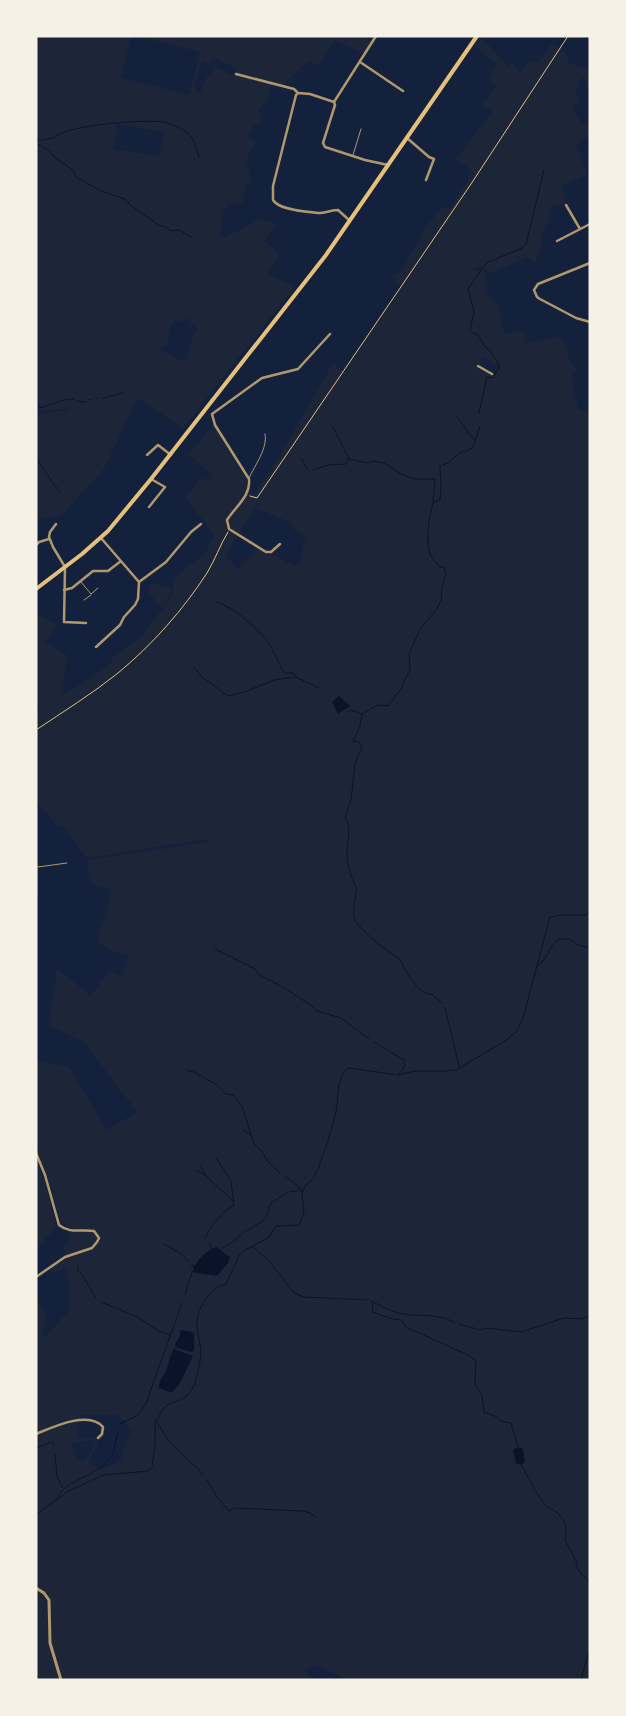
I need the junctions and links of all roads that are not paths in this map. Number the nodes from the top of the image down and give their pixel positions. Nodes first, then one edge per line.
1 (376, 36) edge
2 (477, 36) edge
3 (360, 62) junction
4 (236, 74) dead end
5 (403, 91) dead end
6 (298, 93) junction
7 (334, 102) junction
8 (362, 129) dead end
9 (407, 138) junction
10 (353, 156) junction
11 (388, 165) junction
12 (426, 180) dead end
13 (566, 204) dead end
14 (350, 221) junction
15 (590, 224) edge
16 (580, 229) junction
17 (557, 241) dead end
18 (590, 264) edge
19 (590, 322) edge
20 (330, 334) dead end
21 (478, 366) dead end
22 (492, 374) dead end
23 (206, 410) junction
24 (212, 414) junction
25 (265, 434) dead end
26 (147, 455) dead end
27 (171, 455) junction
28 (151, 479) junction
29 (248, 479) junction
30 (149, 507) dead end
31 (56, 524) dead end
32 (201, 524) dead end
33 (101, 538) junction
34 (49, 539) junction
35 (280, 544) dead end
36 (36, 545) edge
37 (121, 561) junction
38 (65, 567) junction
39 (80, 581) junction
40 (139, 582) junction
41 (98, 588) dead end
42 (36, 589) edge
43 (64, 590) junction
44 (91, 594) junction
45 (84, 600) dead end
46 (86, 623) dead end
47 (96, 647) dead end
48 (67, 863) dead end
49 (37, 866) edge
50 (37, 882) edge
51 (36, 894) edge
52 (36, 1153) edge
53 (36, 1277) edge
54 (36, 1434) edge
55 (98, 1438) dead end
56 (36, 1588) edge
57 (61, 1680) edge

1 - 3 street
2 - 9 main road
3 - 5 street
3 - 7 street
4 - 6 street
6 - 7 street
6 - 14 street
7 - 10 street
8 - 10 lane
9 - 11 main road
9 - 12 street
10 - 11 street
11 - 14 main road
13 - 16 street
14 - 23 main road
15 - 16 street
16 - 17 street
18 - 19 street
20 - 24 street
21 - 22 street
23 - 24 street
23 - 27 main road
24 - 29 street
25 - 29 lane
26 - 27 street
27 - 28 main road
28 - 30 street
28 - 33 main road
29 - 35 street
31 - 34 street
32 - 40 street
33 - 37 street
33 - 38 main road
34 - 36 street
34 - 38 street
37 - 39 street
37 - 40 street
38 - 42 main road
38 - 43 street
39 - 43 street
39 - 44 lane
40 - 47 street
41 - 44 lane
43 - 46 street
44 - 45 lane
48 - 49 lane
49 - 50 street
50 - 51 street
52 - 53 street
54 - 55 street
56 - 57 street

